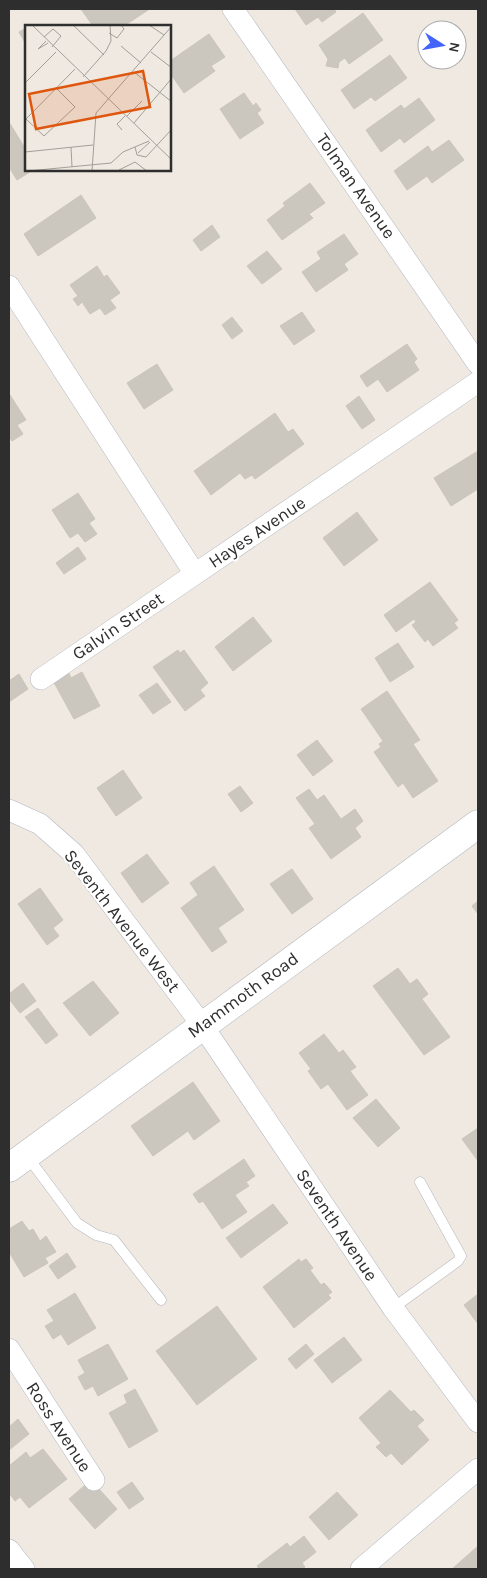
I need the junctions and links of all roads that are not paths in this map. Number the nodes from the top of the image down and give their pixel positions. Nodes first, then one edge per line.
1 (234, 9) edge
2 (9, 286) edge
3 (478, 364) edge
4 (478, 382) edge
5 (195, 574) junction
6 (41, 679) dead end
7 (9, 810) edge
8 (478, 824) edge
9 (202, 1025) junction
10 (18, 1162) edge
11 (420, 1182) dead end
12 (161, 1300) dead end
13 (393, 1308) junction
14 (9, 1349) edge
15 (478, 1422) edge
16 (478, 1469) edge
17 (94, 1480) dead end
18 (9, 1550) edge
19 (24, 1569) edge
20 (361, 1569) edge

1 - 3 street, Tolman Avenue
2 - 5 street, Hayes Avenue
4 - 5 street, Hayes Avenue
5 - 6 street, Galvin Street
7 - 9 street, Seventh Avenue West
8 - 9 main road, Mammoth Road
9 - 10 main road, Mammoth Road
9 - 13 street, Seventh Avenue
10 - 12 lane
11 - 13 lane
13 - 15 street, Seventh Avenue
14 - 17 street, Ross Avenue
16 - 20 street
18 - 19 street

